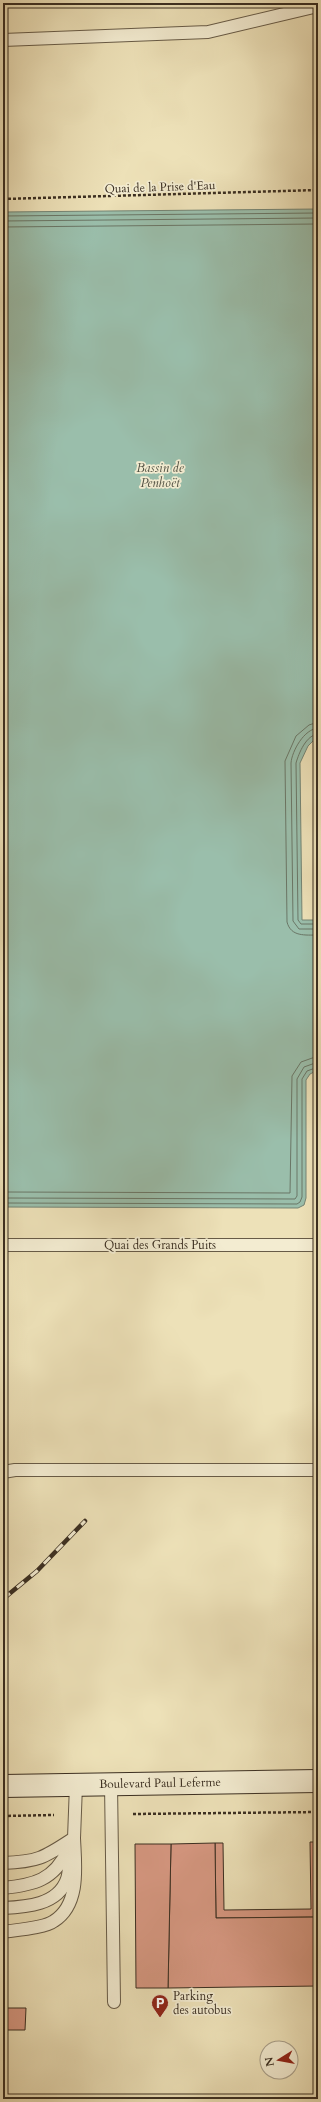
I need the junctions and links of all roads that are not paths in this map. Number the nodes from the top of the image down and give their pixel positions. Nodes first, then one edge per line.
1 (318, 6) edge
2 (3, 40) edge
3 (3, 1245) edge
4 (318, 1245) edge
5 (318, 1470) edge
6 (3, 1472) edge
7 (318, 1781) edge
8 (111, 1784) junction
9 (76, 1785) junction
10 (3, 1786) edge
11 (74, 1838) junction
12 (3, 1863) edge
13 (3, 1888) edge
14 (3, 1908) edge
15 (3, 1932) edge
16 (114, 2002) dead end

1 - 2 lane
3 - 4 lane, Quai des Grands Puits
5 - 6 lane
7 - 8 main road, Boulevard Paul Leferme
8 - 9 main road, Boulevard Paul Leferme
8 - 16 lane
9 - 10 main road, Boulevard Paul Leferme
9 - 11 lane
11 - 12 lane
11 - 13 lane
11 - 14 lane
11 - 15 lane

